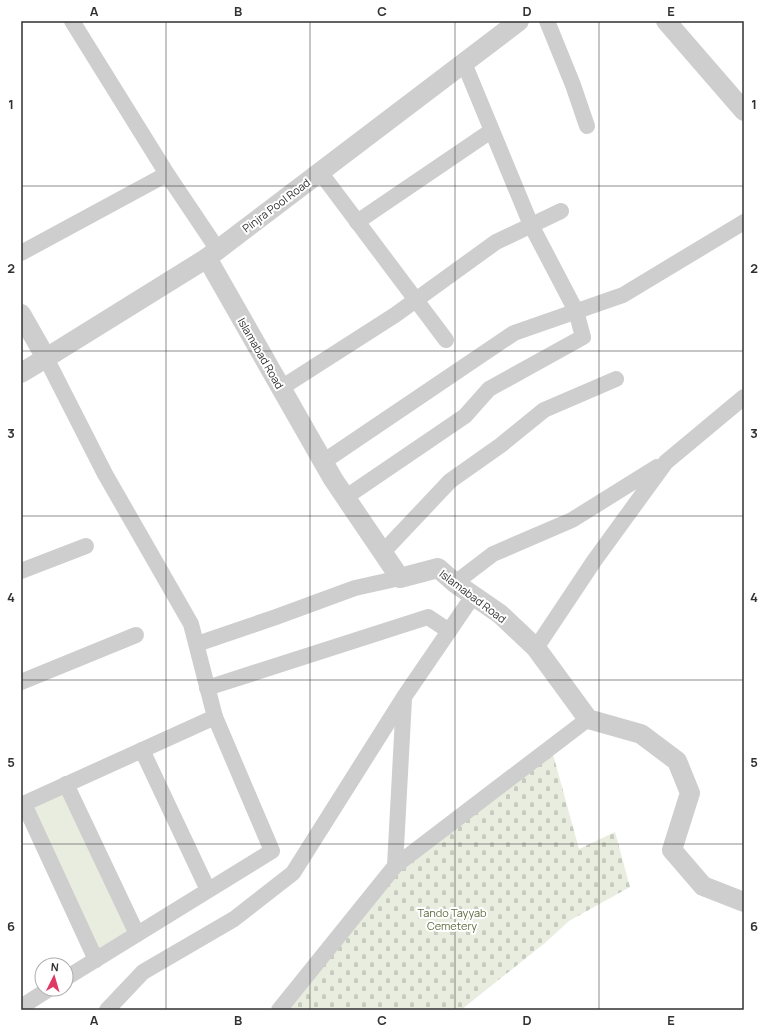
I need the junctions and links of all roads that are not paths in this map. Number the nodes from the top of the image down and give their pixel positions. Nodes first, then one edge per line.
1 (72, 21) edge
2 (519, 21) edge
3 (547, 21) edge
4 (666, 21) edge
5 (464, 63) junction
6 (744, 111) edge
7 (588, 126) dead end
8 (491, 131) junction
9 (320, 172) junction
10 (167, 174) junction
11 (561, 211) dead end
12 (357, 222) junction
13 (744, 222) edge
14 (531, 225) junction
15 (21, 253) edge
16 (212, 254) junction
17 (416, 299) junction
18 (576, 311) junction
19 (21, 314) edge
20 (446, 340) dead end
21 (46, 358) junction
22 (21, 372) edge
23 (616, 379) dead end
24 (281, 388) junction
25 (744, 397) edge
26 (323, 462) junction
27 (666, 462) junction
28 (346, 497) junction
29 (86, 546) dead end
30 (383, 552) junction
31 (21, 571) edge
32 (400, 578) junction
33 (455, 584) junction
34 (473, 596) junction
35 (449, 631) junction
36 (136, 635) dead end
37 (196, 644) junction
38 (536, 648) junction
39 (21, 682) edge
40 (207, 688) junction
41 (404, 697) junction
42 (215, 717) junction
43 (588, 720) junction
44 (142, 750) junction
45 (66, 784) junction
46 (22, 804) edge
47 (395, 866) junction
48 (208, 890) junction
49 (744, 902) edge
50 (137, 934) junction
51 (96, 960) junction
52 (74, 973) edge
53 (37, 997) edge
54 (21, 1007) edge
55 (107, 1010) edge
56 (279, 1010) edge

1 - 10 street
2 - 5 street, Pinjra Pool Road
3 - 7 street
4 - 6 street
5 - 8 street
5 - 9 street, Pinjra Pool Road
8 - 12 street
8 - 14 street
9 - 12 street
9 - 16 street, Pinjra Pool Road
10 - 15 street
10 - 16 street
11 - 14 street
12 - 17 street
13 - 18 street
14 - 17 street
14 - 18 street
16 - 21 street, Pinjra Pool Road
16 - 24 street, Islamabad Road
17 - 20 street
17 - 24 street
18 - 26 street
18 - 28 street
19 - 21 street
21 - 22 street, Pinjra Pool Road
21 - 37 street
23 - 30 street
24 - 26 street, Islamabad Road
25 - 27 street
26 - 28 street, Islamabad Road
27 - 33 street
27 - 38 street
28 - 30 street, Islamabad Road
29 - 31 street
30 - 32 street, Islamabad Road
32 - 33 street, Islamabad Road
32 - 37 street
33 - 34 street, Islamabad Road
34 - 35 street
34 - 38 street, Islamabad Road
35 - 40 street
35 - 41 street
36 - 39 street
37 - 40 street
38 - 43 street, Islamabad Road
40 - 42 street
41 - 47 street
41 - 55 street
42 - 44 street
42 - 48 street
43 - 47 street
43 - 49 street
44 - 45 street
44 - 48 street
45 - 46 street
45 - 50 street
46 - 51 street
47 - 56 street
48 - 50 street
50 - 51 street
51 - 52 street
53 - 54 street

